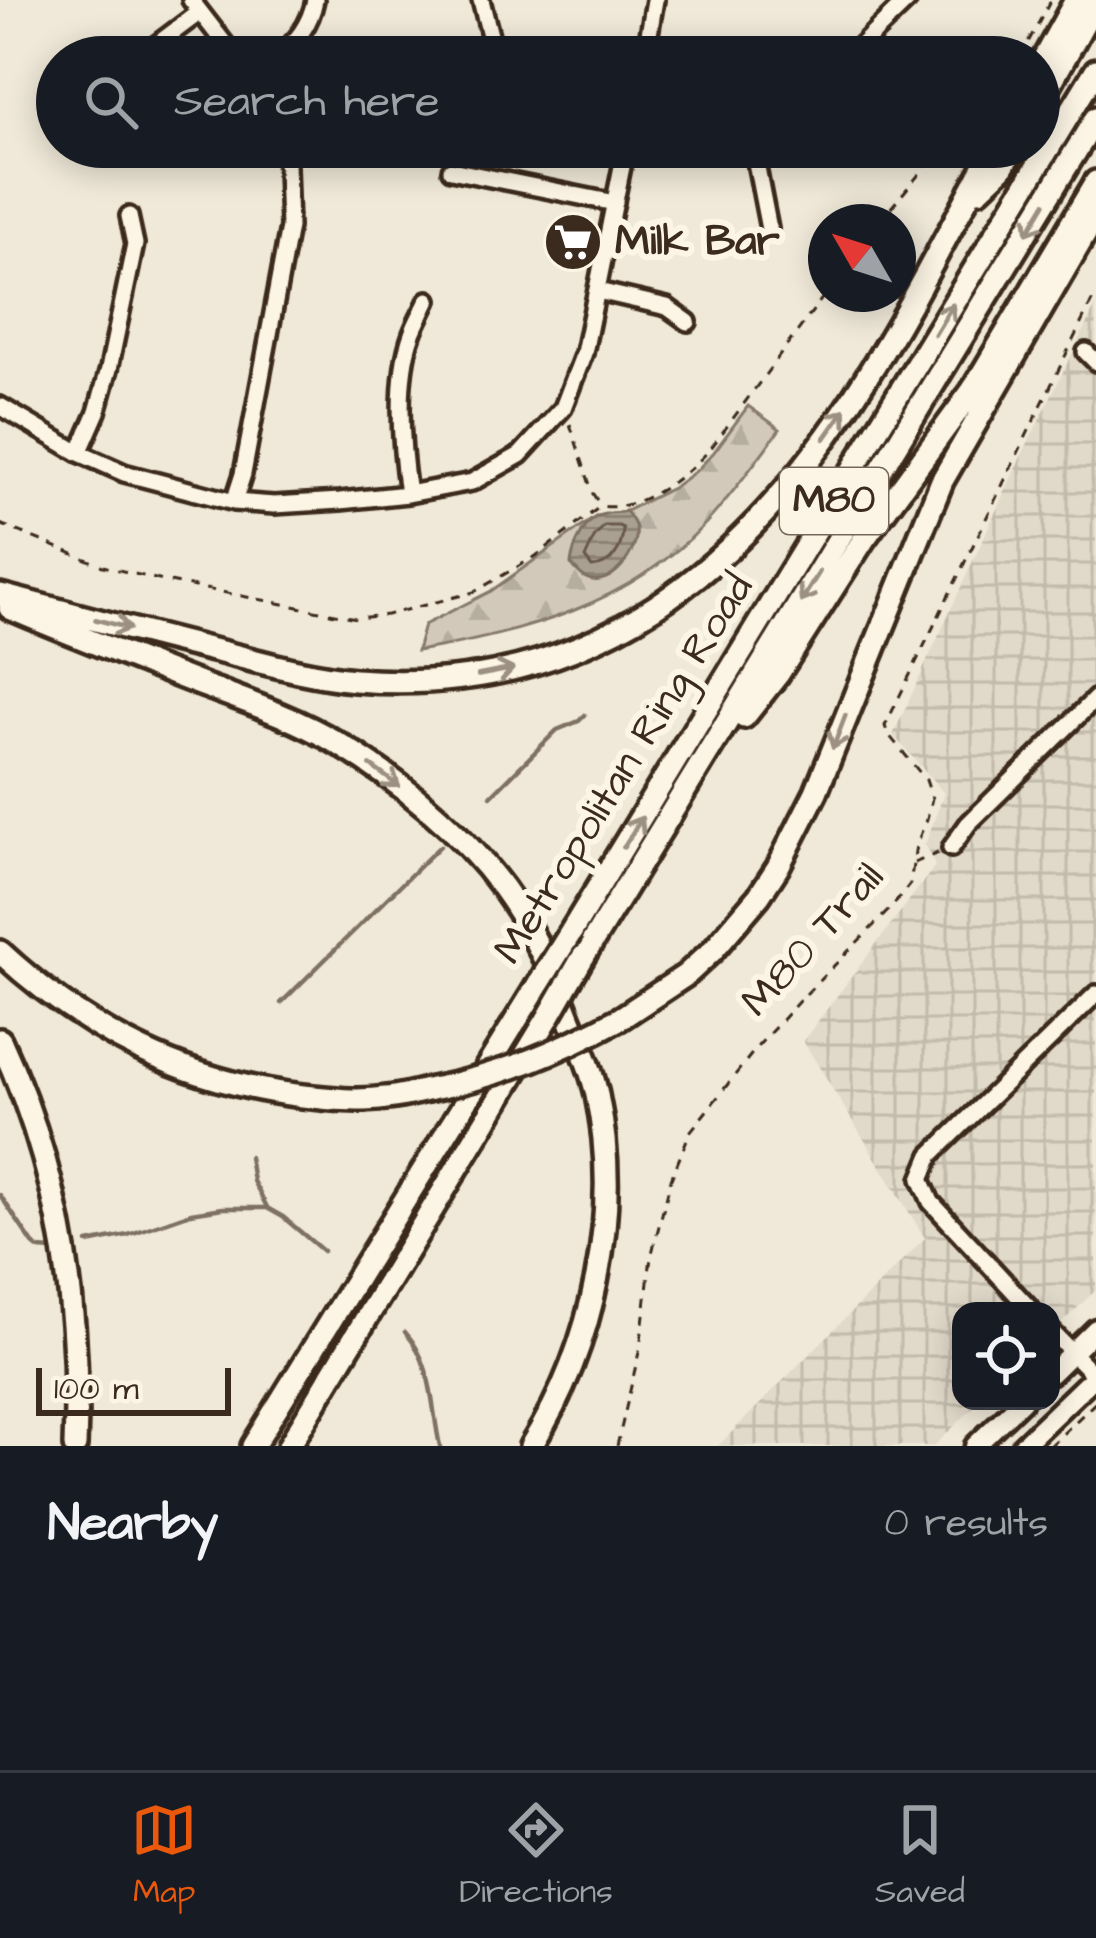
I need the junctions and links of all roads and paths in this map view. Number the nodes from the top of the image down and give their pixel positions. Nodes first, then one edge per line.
1 (315, 0) edge
2 (481, 0) edge
3 (655, 0) edge
4 (908, 0) edge
5 (1051, 0) edge
6 (1076, 0) edge
7 (1096, 1) edge
8 (196, 6) edge
9 (163, 36) edge
10 (219, 36) edge
11 (299, 36) edge
12 (490, 36) edge
13 (649, 36) edge
14 (871, 36) edge
15 (1031, 36) edge
16 (1056, 36) edge
17 (1096, 50) edge
18 (1060, 66) edge
19 (1096, 70) edge
20 (1060, 117) edge
21 (1096, 118) edge
22 (1060, 128) edge
23 (286, 168) edge
24 (622, 168) edge
25 (757, 168) edge
26 (924, 168) edge
27 (983, 168) edge
28 (1002, 168) edge
29 (1033, 168) edge
30 (1035, 168) edge
31 (452, 170) dead end
32 (1096, 182) edge
33 (1019, 194) junction
34 (615, 203) junction
35 (894, 204) edge
36 (962, 206) junction
37 (1096, 213) edge
38 (129, 216) dead end
39 (769, 229) dead end
40 (598, 291) junction
41 (1096, 293) edge
42 (428, 300) dead end
43 (812, 312) edge
44 (688, 322) dead end
45 (0, 406) edge
46 (563, 408) junction
47 (80, 453) junction
48 (407, 494) junction
49 (235, 502) junction
50 (601, 506) junction
51 (0, 524) edge
52 (0, 599) edge
53 (1096, 698) edge
54 (692, 782) junction
55 (951, 848) joint
56 (914, 863) junction
57 (0, 952) edge
58 (1096, 994) edge
59 (0, 1040) edge
60 (1024, 1302) edge
61 (1096, 1329) edge
62 (1060, 1340) edge
63 (1072, 1352) junction
64 (1060, 1363) edge
65 (1095, 1376) edge
66 (1096, 1402) edge
67 (1013, 1410) edge
68 (75, 1446) edge
69 (253, 1446) edge
70 (289, 1446) edge
71 (531, 1446) edge
72 (616, 1446) edge
73 (975, 1446) edge
74 (1022, 1446) edge
75 (1050, 1446) edge

1 - 11 street
2 - 12 street
3 - 13 street
4 - 14 street
5 - 15 path
6 - 16 highway
7 - 18 highway
8 - 9 street
8 - 10 street
17 - 20 highway
19 - 22 highway, Metropolitan Ring Road / M80
21 -> 54 highway, Metropolitan Ring Road / M80
23 - 49 street
24 - 34 street
25 - 39 street
26 - 35 path
27 - 36 highway
28 - 36 highway
29 - 33 highway
30 - 33 highway, Metropolitan Ring Road / M80
31 - 34 street
32 - 54 highway
69 -> 33 highway, Metropolitan Ring Road / M80, bridge
34 - 40 street
52 -> 36 highway
37 -> 57 highway, bridge
38 - 47 street
40 - 44 street
40 - 46 street
41 - 56 path, M80 Trail
42 - 48 street
43 - 50 path
45 - 47 street
46 - 48 street
46 - 50 path
47 - 49 street
48 - 49 street
50 - 51 path
52 -> 71 highway
53 - 55 street
54 - 70 highway, Metropolitan Ring Road / M80, bridge
55 - 56 path
56 - 72 path, M80 Trail
58 - 60 street
59 - 68 highway
61 - 63 main road
62 - 63 street
63 - 64 main road
63 - 65 street
65 - 74 main road
66 - 75 path
67 - 73 main road

